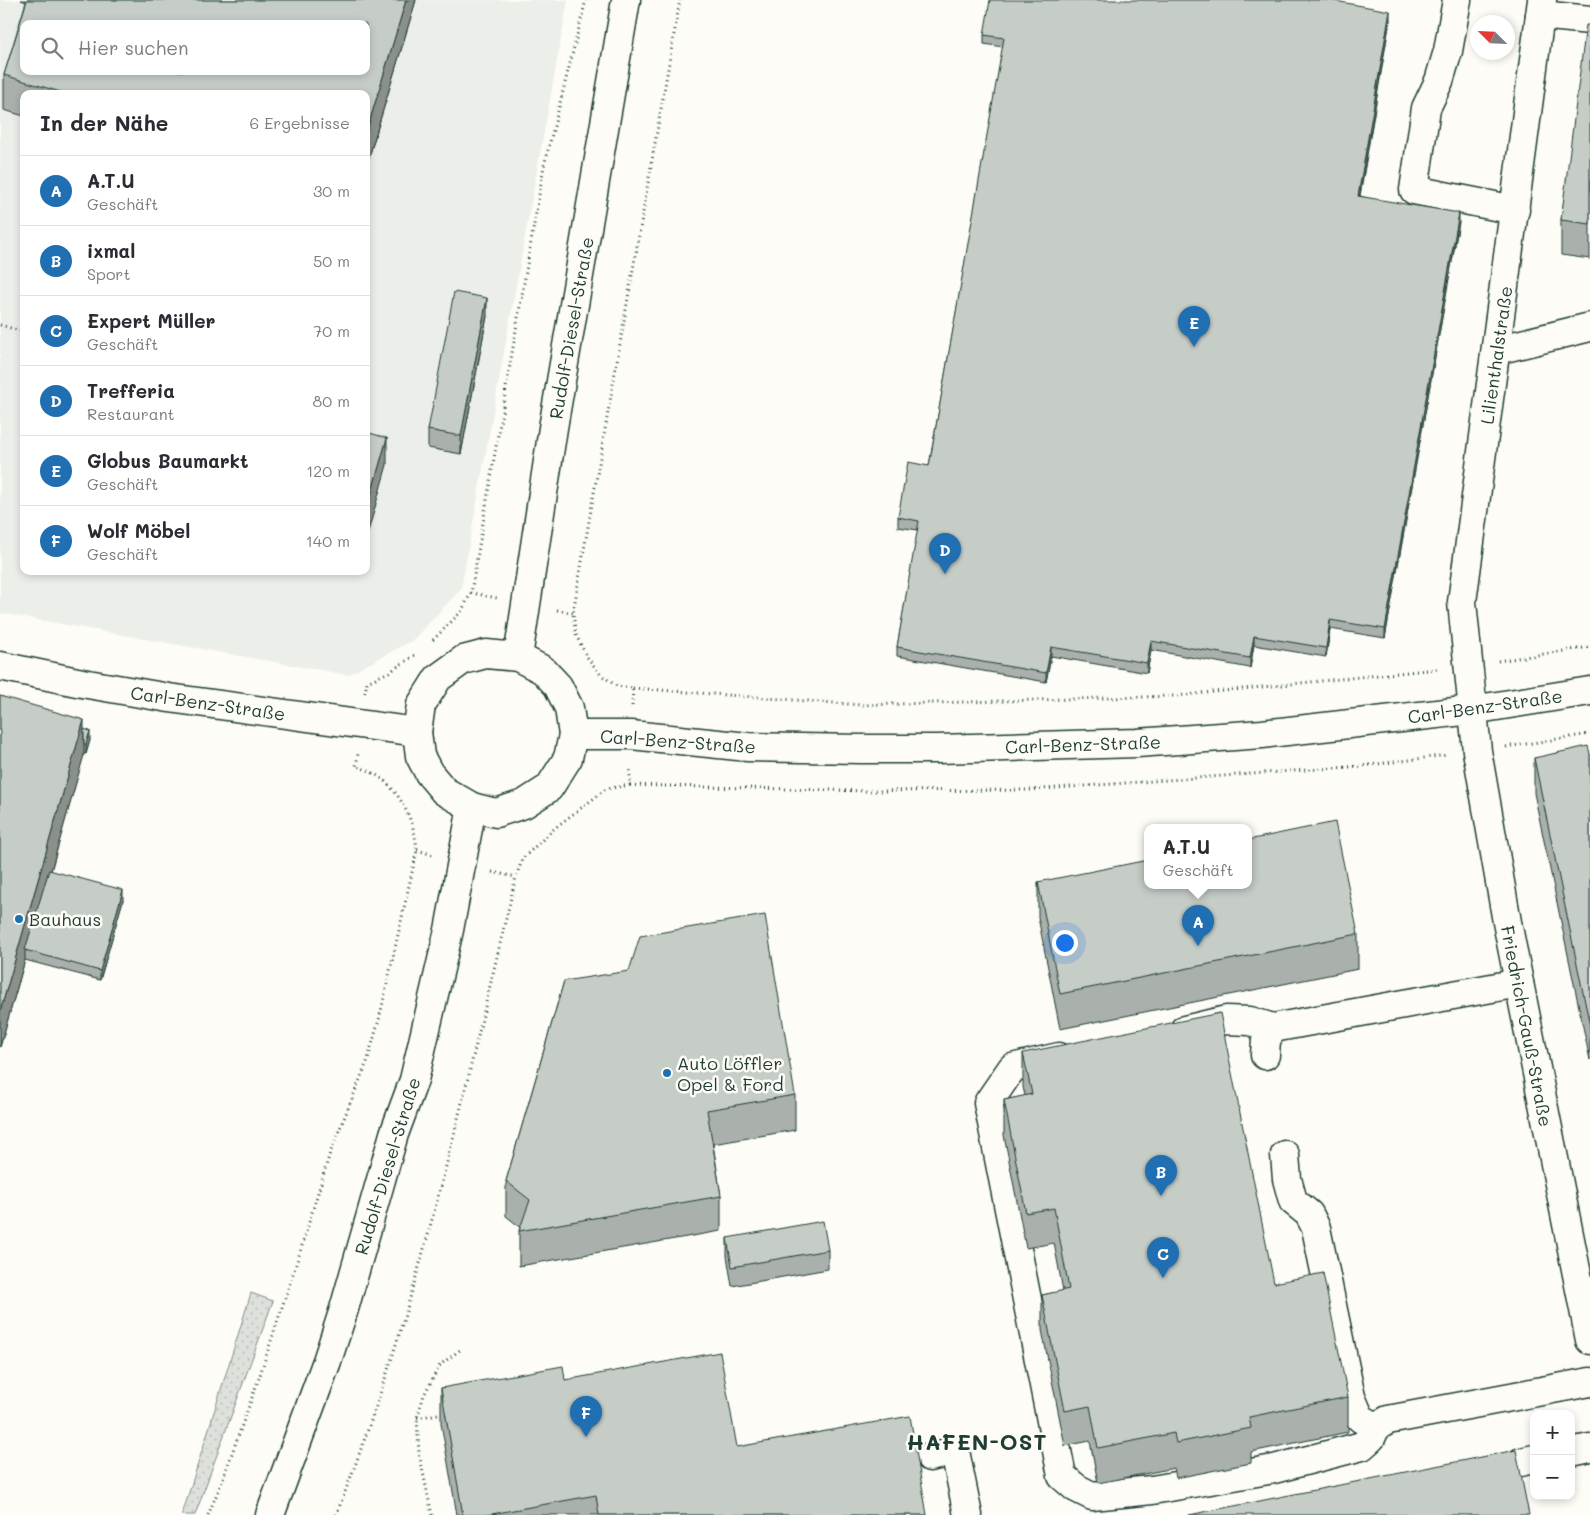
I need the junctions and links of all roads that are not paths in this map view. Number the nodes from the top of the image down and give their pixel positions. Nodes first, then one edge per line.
1 (626, 0) edge
2 (1457, 0) edge
3 (1541, 7) edge
4 (1590, 20) edge
5 (1515, 210) junction
6 (1590, 327) edge
7 (1497, 350) junction
8 (518, 657) junction
9 (0, 666) edge
10 (1590, 691) edge
11 (1472, 710) junction
12 (417, 732) junction
13 (573, 735) junction
14 (472, 807) junction
15 (1519, 984) junction
16 (1273, 1028) junction
17 (1158, 1036) edge
18 (1080, 1053) edge
19 (1265, 1055) dead end
20 (1285, 1155) dead end
21 (1590, 1340) edge
22 (1590, 1382) edge
23 (1376, 1427) junction
24 (1590, 1448) edge
25 (1575, 1451) edge
26 (930, 1457) dead end
27 (270, 1515) edge
28 (968, 1515) edge

1 - 8 street, Rudolf-Diesel-Straße
2 - 5 street
3 - 4 street
3 - 5 street, Lilienthalstraße
5 - 7 street, Lilienthalstraße
6 - 7 street
7 - 11 street, Lilienthalstraße
8 - 12 street
8 - 13 street
9 - 12 street, Carl-Benz-Straße
10 - 11 street, Carl-Benz-Straße
11 - 13 street, Carl-Benz-Straße
11 - 15 street, Friedrich-Gauß-Straße
12 - 14 street
13 - 14 street
14 - 27 street, Rudolf-Diesel-Straße
15 - 16 street
15 - 21 street, Friedrich-Gauß-Straße
16 - 17 street
16 - 19 street
18 - 23 street
20 - 23 street
22 - 23 street
24 - 25 street
26 - 28 street

